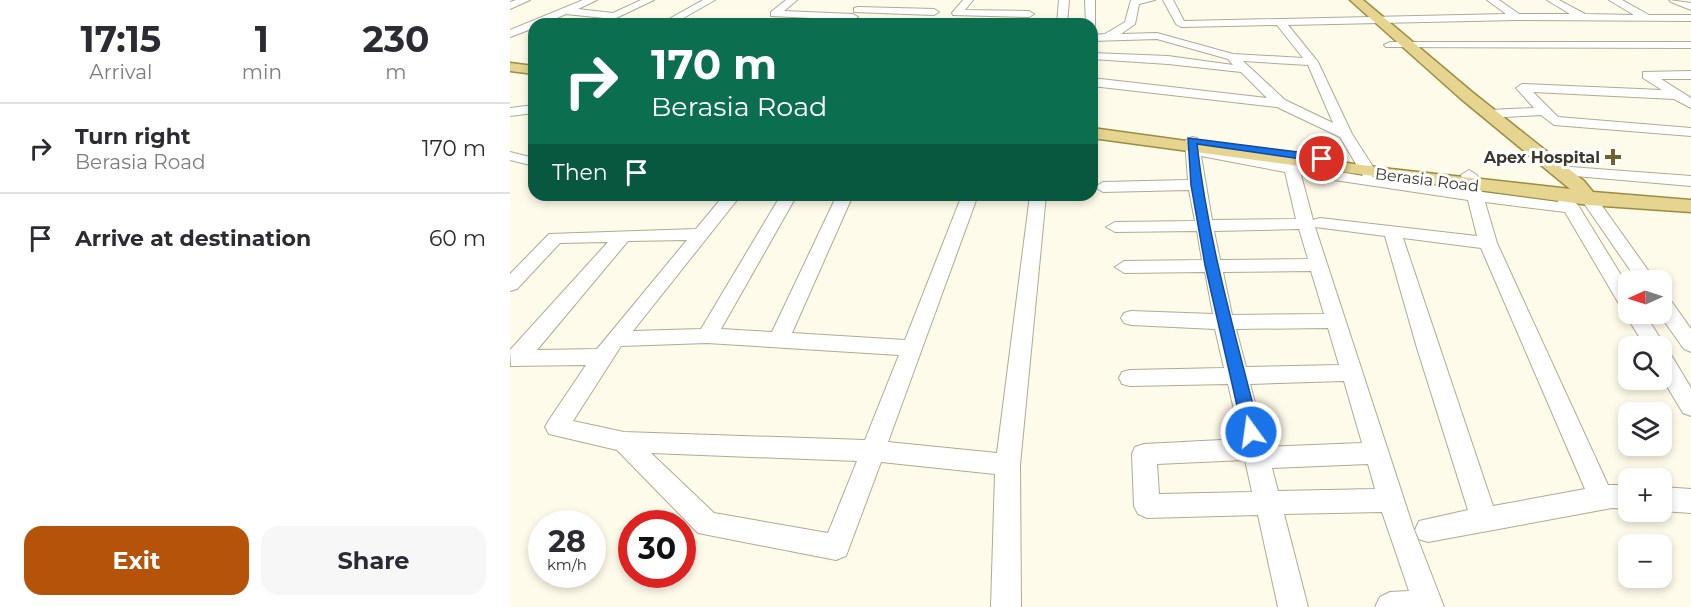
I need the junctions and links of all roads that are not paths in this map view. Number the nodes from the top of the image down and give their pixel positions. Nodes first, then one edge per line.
1 (525, 0) edge
2 (592, 0) edge
3 (649, 0) edge
4 (710, 0) edge
5 (792, 0) edge
6 (867, 0) edge
7 (941, 0) edge
8 (968, 0) edge
9 (1035, 0) edge
10 (1064, 0) edge
11 (1090, 0) edge
12 (1150, 0) edge
13 (1168, 0) edge
14 (1341, 0) edge
15 (1356, 0) edge
16 (1492, 0) edge
17 (1552, 0) edge
18 (1614, 0) edge
19 (1674, 0) edge
20 (510, 6) edge
21 (1691, 8) edge
22 (564, 11) junction
23 (934, 12) junction
24 (852, 17) edge
25 (1517, 17) junction
26 (548, 18) edge
27 (676, 18) edge
28 (876, 18) edge
29 (929, 18) edge
30 (1015, 18) edge
31 (1027, 18) edge
32 (1062, 18) edge
33 (1091, 18) edge
34 (1369, 18) junction
35 (1691, 18) edge
36 (1650, 19) junction
37 (1278, 20) junction
38 (528, 26) edge
39 (1591, 27) junction
40 (510, 34) edge
41 (1109, 36) junction
42 (1098, 37) edge
43 (1390, 45) junction
44 (1407, 45) junction
45 (1615, 45) junction
46 (1691, 45) edge
47 (1232, 57) junction
48 (1098, 58) edge
49 (1312, 62) junction
50 (510, 67) edge
51 (528, 69) edge
52 (1248, 70) junction
53 (510, 73) edge
54 (528, 75) edge
55 (1159, 75) junction
56 (1691, 75) edge
57 (1098, 81) edge
58 (1445, 85) junction
59 (1677, 95) junction
60 (1280, 103) junction
61 (1691, 104) edge
62 (528, 110) edge
63 (510, 111) edge
64 (1545, 111) junction
65 (1489, 114) junction
66 (1098, 128) edge
67 (1691, 132) edge
68 (1098, 134) edge
69 (1345, 134) junction
70 (1192, 146) junction
71 (510, 156) edge
72 (528, 160) edge
73 (1366, 168) junction
74 (1292, 170) junction
75 (1691, 181) edge
76 (1196, 185) junction
77 (1472, 186) junction
78 (1103, 187) dead end
79 (1568, 190) junction
80 (1691, 194) edge
81 (728, 201) edge
82 (786, 201) edge
83 (842, 201) edge
84 (968, 201) edge
85 (1037, 201) edge
86 (1691, 206) edge
87 (1203, 224) junction
88 (1313, 224) junction
89 (1115, 227) dead end
90 (1392, 232) junction
91 (698, 234) junction
92 (623, 236) junction
93 (1488, 243) junction
94 (1212, 265) junction
95 (1319, 266) junction
96 (1124, 267) dead end
97 (1637, 270) edge
98 (1618, 283) edge
99 (510, 285) edge
100 (1672, 317) edge
101 (1131, 318) dead end
102 (1337, 321) junction
103 (1224, 322) junction
104 (707, 336) junction
105 (615, 339) junction
106 (779, 339) junction
107 (1691, 344) edge
108 (912, 348) junction
109 (602, 357) junction
110 (514, 358) edge
111 (1353, 373) junction
112 (1672, 376) edge
113 (1130, 378) dead end
114 (1238, 378) junction
115 (1691, 407) edge
116 (624, 442) junction
117 (872, 451) junction
118 (1377, 453) junction
119 (1257, 454) junction
120 (1008, 465) junction
121 (1618, 498) edge
122 (1602, 499) junction
123 (1392, 500) junction
124 (1672, 500) edge
125 (1691, 501) edge
126 (1269, 504) junction
127 (1485, 521) junction
128 (1428, 530) dead end
129 (1429, 606) edge
130 (1006, 607) edge
131 (1293, 607) edge
132 (1389, 607) edge

1 - 20 street
2 - 22 street
3 - 22 street
4 - 27 street
5 - 24 street
6 - 24 street
7 - 23 street
8 - 30 street
9 - 31 street
10 - 32 street
11 - 33 street
12 - 41 street
13 - 37 street
14 - 34 main road
15 - 34 main road
16 - 25 street
17 - 39 street
18 - 36 street
19 - 21 street
22 - 26 street
23 - 28 street
23 - 29 street
24 - 28 street
25 - 34 street
25 - 39 street
34 - 37 street
34 - 43 main road
34 - 44 main road
35 - 36 street
36 - 39 street
37 - 49 street
38 - 40 street
39 - 45 street
41 - 42 street
41 - 47 street
43 - 44 street
43 - 58 main road
44 - 45 street
44 - 58 main road
45 - 46 street
47 - 49 street
47 - 52 street
48 - 55 street
49 - 69 street
50 - 51 main road
52 - 55 street
52 - 60 street
53 - 54 main road
55 - 57 street
55 - 60 street
56 - 59 street
58 - 65 main road
58 - 79 main road
59 - 61 street
59 - 64 street
60 - 69 street
62 - 63 street
64 - 65 street
64 - 67 street
65 - 79 main road
66 - 70 main road, Berasia Road
68 - 70 main road, Berasia Road
69 - 73 street
70 - 73 main road, Berasia Road
70 - 74 street
70 - 76 street
71 - 72 street
73 - 77 main road, Berasia Road
74 - 77 street
74 - 88 street
75 - 79 street
76 - 78 street
76 - 87 street
77 - 79 main road, Berasia Road
77 - 93 street
79 - 80 main road, Berasia Road
79 - 86 main road, Berasia Road
79 - 97 street
79 - 98 street
81 - 91 street
82 - 104 street
83 - 106 street
84 - 108 street
85 - 120 street
87 - 88 street
87 - 89 street
87 - 94 street
88 - 90 street
88 - 95 street
90 - 93 street
90 - 127 street
91 - 92 street
91 - 105 street
92 - 99 street
92 - 110 street
93 - 122 street
94 - 95 street
94 - 96 street
94 - 103 street
95 - 102 street
100 - 107 street
101 - 103 street
102 - 103 street
102 - 111 street
103 - 114 street
104 - 105 street
104 - 106 street
105 - 109 street
106 - 108 street
108 - 117 street
109 - 110 street
109 - 116 street
111 - 114 street
111 - 118 street
112 - 115 street
113 - 114 street
114 - 119 street
116 - 117 street
116 - 117 street
117 - 120 street
118 - 119 street
118 - 123 street
119 - 126 street
119 - 126 street
120 - 130 street
121 - 122 street
122 - 127 street
123 - 126 street
123 - 129 street
124 - 125 street
126 - 131 street
127 - 128 street
129 - 132 street

